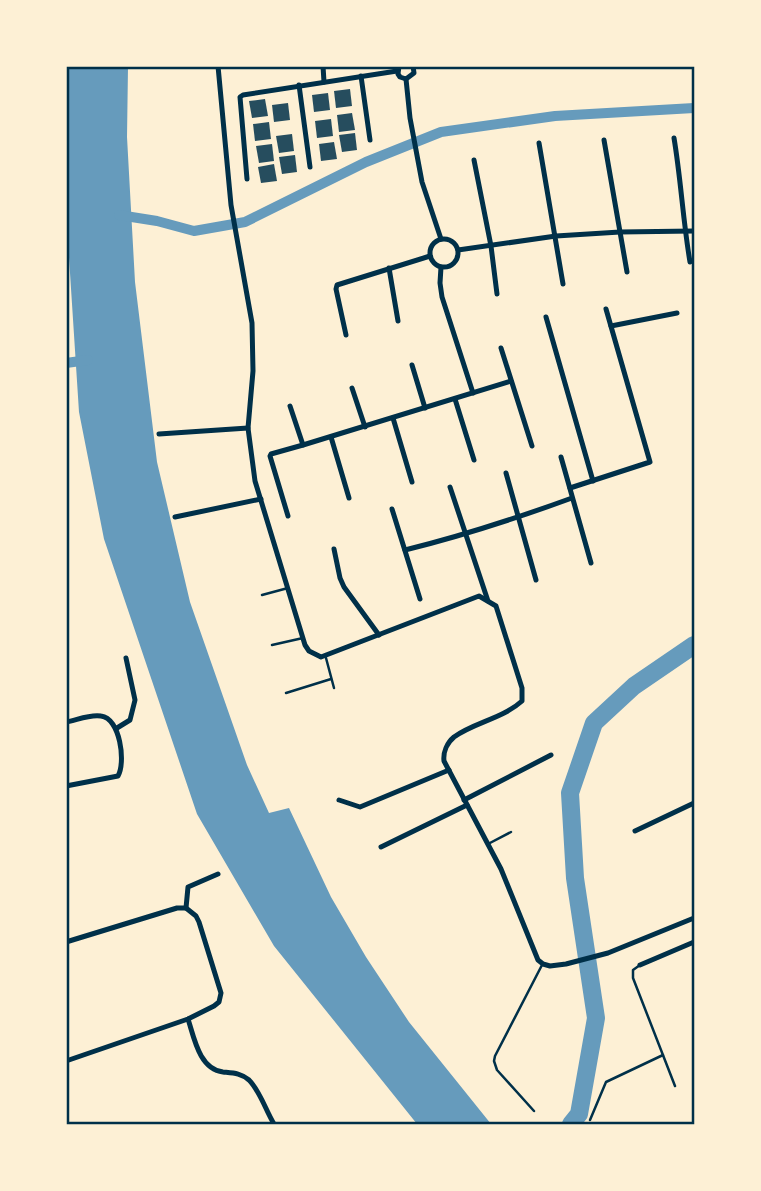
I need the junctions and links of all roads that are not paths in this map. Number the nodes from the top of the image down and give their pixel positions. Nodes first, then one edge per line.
1 (218, 66) edge
2 (323, 66) edge
3 (413, 66) edge
4 (398, 69) edge
5 (361, 76) junction
6 (406, 79) junction
7 (324, 82) junction
8 (299, 85) junction
9 (674, 138) dead end
10 (370, 140) dead end
11 (604, 140) dead end
12 (539, 143) dead end
13 (474, 160) dead end
14 (310, 167) dead end
15 (247, 179) dead end
16 (685, 230) junction
17 (695, 231) edge
18 (620, 232) junction
19 (556, 236) junction
20 (441, 239) junction
21 (491, 246) junction
22 (458, 250) junction
23 (430, 256) junction
24 (690, 262) dead end
25 (441, 267) junction
26 (389, 268) junction
27 (627, 272) dead end
28 (563, 284) dead end
29 (497, 294) dead end
30 (606, 309) dead end
31 (677, 313) dead end
32 (546, 317) dead end
33 (398, 321) dead end
34 (611, 326) junction
35 (346, 335) dead end
36 (501, 348) dead end
37 (412, 365) dead end
38 (512, 381) junction
39 (352, 387) dead end
40 (473, 393) junction
41 (455, 399) junction
42 (290, 406) dead end
43 (425, 408) junction
44 (393, 418) junction
45 (365, 426) junction
46 (248, 428) junction
47 (159, 434) dead end
48 (331, 437) junction
49 (303, 445) junction
50 (532, 446) dead end
51 (561, 457) dead end
52 (474, 460) dead end
53 (506, 473) dead end
54 (593, 481) junction
55 (412, 482) dead end
56 (450, 487) dead end
57 (570, 488) junction
58 (349, 498) dead end
59 (572, 498) junction
60 (261, 499) junction
61 (392, 509) dead end
62 (288, 516) dead end
63 (175, 517) dead end
64 (519, 518) junction
65 (466, 535) junction
66 (334, 549) dead end
67 (405, 551) junction
68 (591, 563) dead end
69 (536, 580) dead end
70 (288, 588) junction
71 (262, 595) dead end
72 (420, 599) dead end
73 (488, 601) junction
74 (379, 635) junction
75 (303, 638) junction
76 (272, 645) dead end
77 (325, 655) junction
78 (126, 658) dead end
79 (331, 679) junction
80 (334, 688) dead end
81 (286, 693) dead end
82 (66, 722) edge
83 (117, 728) junction
84 (551, 755) dead end
85 (449, 770) junction
86 (66, 786) edge
87 (340, 800) dead end
88 (466, 802) junction
89 (695, 803) edge
90 (635, 831) dead end
91 (511, 832) dead end
92 (488, 844) junction
93 (381, 847) dead end
94 (218, 874) dead end
95 (186, 908) junction
96 (695, 918) edge
97 (66, 942) edge
98 (695, 942) edge
99 (542, 964) junction
100 (640, 965) joint
101 (188, 1019) junction
102 (663, 1055) junction
103 (66, 1060) edge
104 (675, 1086) dead end
105 (534, 1111) dead end
106 (590, 1121) dead end
107 (274, 1125) edge

1 - 46 street
2 - 7 street
3 - 6 street
4 - 5 street
4 - 6 street
5 - 7 street
5 - 10 street
6 - 20 street
7 - 8 street
8 - 14 street
8 - 15 street
9 - 16 street
11 - 18 street
12 - 19 street
13 - 21 street
16 - 17 street
16 - 18 street
16 - 24 street
18 - 19 street
18 - 27 street
19 - 21 street
19 - 28 street
20 - 22 street
20 - 23 street
21 - 22 street
21 - 29 street
22 - 25 street
23 - 25 street
23 - 26 street
25 - 40 street
26 - 33 street
26 - 35 street
30 - 34 street
31 - 34 street
32 - 54 street
34 - 54 street
36 - 38 street
37 - 43 street
38 - 40 street
38 - 50 street
39 - 45 street
40 - 41 street
41 - 43 street
41 - 52 street
42 - 49 street
43 - 44 street
44 - 45 street
44 - 55 street
45 - 48 street
46 - 47 street
46 - 60 street
48 - 49 street
48 - 58 street
49 - 62 street
51 - 57 street
53 - 64 street
54 - 57 street
56 - 65 street
57 - 59 street
59 - 64 street
59 - 68 street
60 - 63 street
60 - 70 street
61 - 67 street
64 - 65 street
64 - 69 street
65 - 67 street
65 - 73 street
66 - 74 street
67 - 72 street
70 - 71 lane
70 - 75 street
73 - 74 street
73 - 85 street
74 - 77 street
75 - 76 lane
75 - 77 street
77 - 79 lane
78 - 83 street
79 - 80 lane
79 - 81 lane
82 - 83 street
83 - 86 street
84 - 88 street
85 - 87 street
85 - 88 street
88 - 92 street
88 - 93 street
89 - 90 street
91 - 92 lane
92 - 99 street
94 - 95 street
95 - 97 street
95 - 101 street
96 - 99 street
98 - 100 street
99 - 105 lane
100 - 102 lane
101 - 103 street
101 - 107 street
102 - 104 lane
102 - 106 lane

